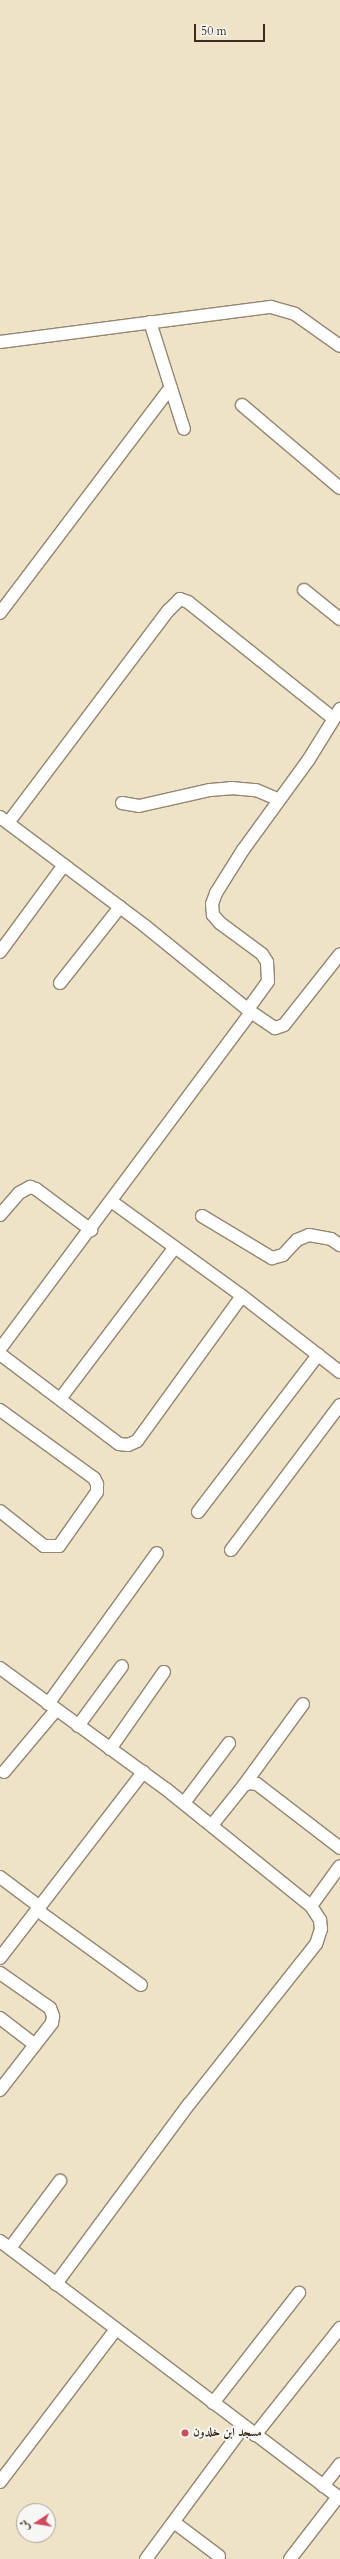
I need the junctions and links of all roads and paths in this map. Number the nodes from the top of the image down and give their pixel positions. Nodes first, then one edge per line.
1 (150, 322) junction
2 (0, 342) edge
3 (340, 346) edge
4 (171, 388) junction
5 (242, 405) dead end
6 (184, 429) dead end
7 (340, 488) edge
8 (304, 590) dead end
9 (0, 613) edge
10 (340, 619) edge
11 (336, 713) edge
12 (279, 800) junction
13 (122, 803) dead end
14 (4, 820) edge
15 (64, 865) junction
16 (120, 907) junction
17 (0, 952) edge
18 (340, 954) edge
19 (60, 983) dead end
20 (249, 1011) junction
21 (111, 1201) junction
22 (0, 1215) edge
23 (202, 1216) dead end
24 (91, 1230) junction
25 (340, 1245) edge
26 (174, 1248) junction
27 (242, 1296) junction
28 (0, 1349) edge
29 (0, 1354) edge
30 (318, 1355) junction
31 (340, 1372) edge
32 (60, 1399) junction
33 (340, 1405) edge
34 (0, 1410) edge
35 (0, 1511) edge
36 (198, 1512) dead end
37 (230, 1550) dead end
38 (157, 1553) dead end
39 (122, 1666) dead end
40 (0, 1668) edge
41 (164, 1672) dead end
42 (304, 1704) dead end
43 (52, 1707) junction
44 (78, 1726) junction
45 (229, 1743) dead end
46 (110, 1749) junction
47 (4, 1772) dead end
48 (143, 1772) junction
49 (244, 1785) junction
50 (184, 1803) junction
51 (212, 1825) junction
52 (340, 1848) edge
53 (340, 1866) edge
54 (0, 1877) edge
55 (311, 1906) junction
56 (38, 1908) junction
57 (0, 1958) edge
58 (0, 1973) edge
59 (141, 1985) dead end
60 (0, 2018) edge
61 (35, 2045) junction
62 (0, 2090) edge
63 (60, 2182) dead end
64 (5, 2244) edge
65 (56, 2284) junction
66 (298, 2293) dead end
67 (340, 2328) edge
68 (116, 2329) junction
69 (213, 2403) junction
70 (244, 2426) junction
71 (256, 2435) junction
72 (340, 2464) edge
73 (0, 2482) edge
74 (324, 2486) junction
75 (339, 2497) edge
76 (175, 2523) junction
77 (219, 2556) dead end
78 (146, 2559) edge
79 (290, 2559) edge

1 - 2 street
1 - 3 street
1 - 4 street
4 - 6 street
4 - 9 street
5 - 7 street
8 - 10 street
11 - 12 street
11 - 14 street
12 - 13 street
12 - 20 street
14 - 15 street
15 - 16 street
15 - 17 street
16 - 19 street
16 - 20 street
18 - 20 street
20 - 21 street
21 - 24 street
21 - 26 street
22 - 24 street
23 - 25 street
24 - 28 street
26 - 27 street
26 - 32 street
27 - 30 street
27 - 32 street
29 - 32 street
30 - 31 street
30 - 36 street
33 - 37 street
34 - 35 street
38 - 43 street
39 - 44 street
40 - 43 street
41 - 46 street
42 - 49 street
43 - 44 street
43 - 47 street
44 - 46 street
45 - 50 street
46 - 48 street
48 - 50 street
48 - 56 street
49 - 51 street
49 - 52 street
50 - 51 street
51 - 55 street
53 - 55 street
54 - 56 street
55 - 65 street
56 - 57 street
56 - 59 street
58 - 61 street
60 - 61 street
61 - 62 street
63 - 64 street
64 - 65 street
65 - 68 street
66 - 69 street
67 - 71 street
68 - 69 street
68 - 73 street
69 - 70 street
70 - 71 street
70 - 76 street
71 - 74 street
72 - 74 street
74 - 75 street
75 - 79 street
76 - 77 street
76 - 78 street

